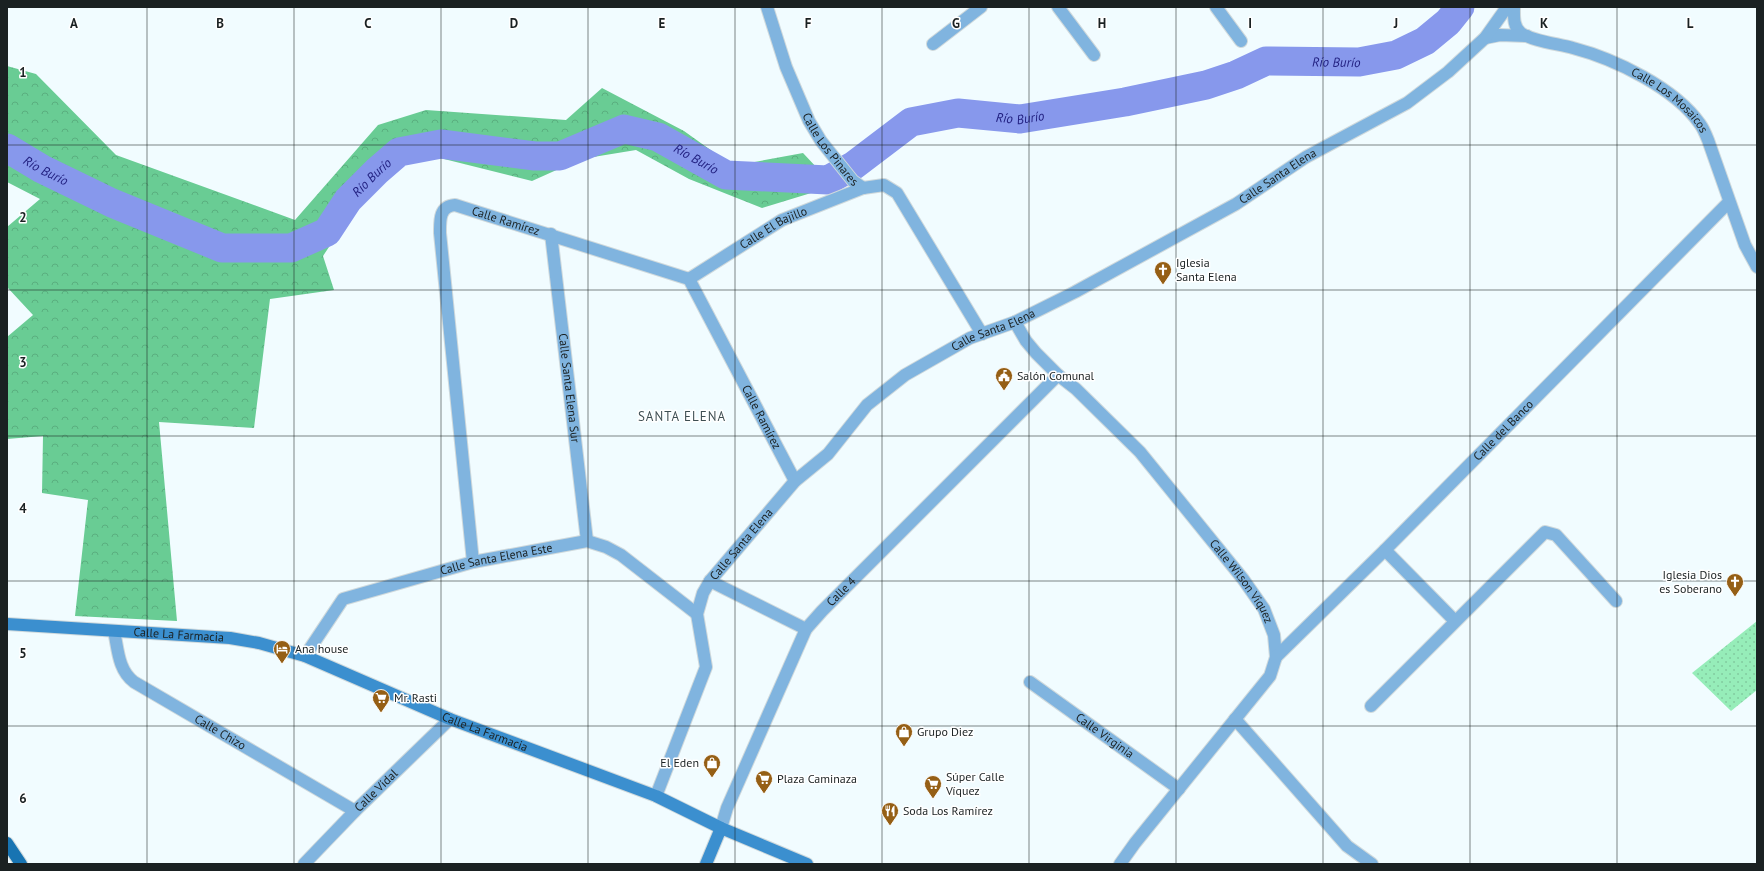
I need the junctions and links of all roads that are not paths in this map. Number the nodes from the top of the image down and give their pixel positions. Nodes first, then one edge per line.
1 (767, 7) edge
2 (981, 7) edge
3 (1058, 7) edge
4 (1216, 7) edge
5 (1507, 7) edge
6 (1514, 7) edge
7 (1527, 36) junction
8 (1485, 38) junction
9 (1241, 42) dead end
10 (933, 44) dead end
11 (1094, 54) dead end
12 (863, 188) junction
13 (1729, 202) junction
14 (551, 234) junction
15 (1757, 267) edge
16 (689, 278) junction
17 (1015, 322) junction
18 (982, 334) junction
19 (1058, 376) junction
20 (795, 481) junction
21 (587, 541) junction
22 (1385, 550) junction
23 (473, 562) junction
24 (710, 581) junction
25 (1616, 601) dead end
26 (697, 614) junction
27 (1455, 621) junction
28 (7, 624) edge
29 (806, 629) junction
30 (114, 631) junction
31 (305, 656) junction
32 (1276, 657) junction
33 (1030, 682) dead end
34 (1371, 706) dead end
35 (450, 719) junction
36 (1235, 719) junction
37 (1179, 789) junction
38 (656, 796) junction
39 (355, 811) junction
40 (721, 828) junction
41 (7, 843) edge
42 (21, 864) edge
43 (304, 864) edge
44 (706, 864) edge
45 (807, 864) edge
46 (1120, 864) edge
47 (1372, 864) edge

1 - 12 street, Calle Los Pinares
2 - 10 street
3 - 11 street
4 - 9 street
5 - 8 street, Calle Santa Elena
6 - 7 street
7 - 8 street, Calle Los Mosaicos
7 - 13 street, Calle Los Mosaicos
8 - 17 street, Calle Santa Elena
12 - 16 street, Calle El Bajillo
12 - 18 street, Calle Los Pinares
13 - 15 street, Calle Los Mosaicos
13 - 22 street, Calle del Banco
14 - 16 street, Calle Ramírez
14 - 21 street, Calle Santa Elena Sur
14 - 23 street, Calle Ramírez
16 - 20 street, Calle Ramírez
17 - 18 street, Calle Santa Elena
17 - 19 street, Calle Wilson Víquez
18 - 20 street, Calle Santa Elena
19 - 29 street, Calle 4
19 - 32 street, Calle Wilson Víquez
20 - 24 street, Calle Santa Elena
21 - 23 street, Calle Santa Elena Este
21 - 26 street, Calle Santa Elena Este
22 - 27 street
22 - 32 street, Calle del Banco
23 - 31 street, Calle Santa Elena Este
24 - 26 street, Calle Santa Elena
24 - 29 street
25 - 27 street
26 - 38 street, Calle Santa Elena
27 - 34 street
28 - 30 main road, Calle La Farmacia
29 - 40 street, Calle 4
30 - 31 main road, Calle La Farmacia
30 - 39 street, Calle Chizo
31 - 35 main road, Calle La Farmacia
32 - 36 street, Calle Wilson Víquez
33 - 37 street, Calle Virginia
35 - 38 main road, Calle La Farmacia
35 - 39 street, Calle Vidal
36 - 37 street, Calle Wilson Víquez
36 - 47 street
37 - 46 street, Calle Wilson Víquez
38 - 40 main road, Calle La Farmacia
39 - 43 street, Calle Vidal
40 - 44 main road, Calle 4
40 - 45 main road, Calle La Farmacia
41 - 42 main road

